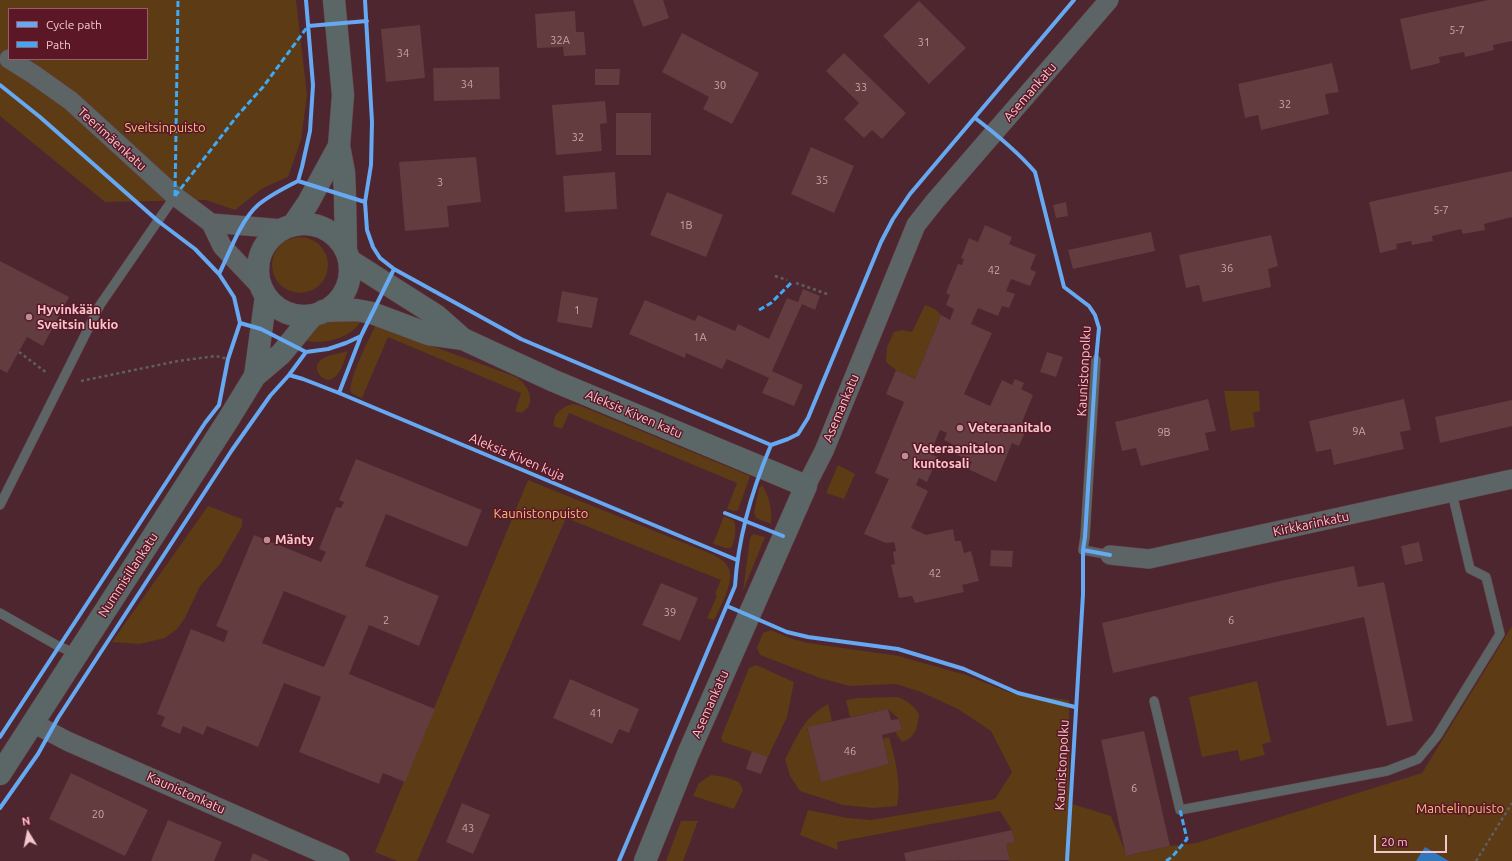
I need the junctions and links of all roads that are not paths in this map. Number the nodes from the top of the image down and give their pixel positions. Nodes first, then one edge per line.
1 (334, 0) edge
2 (1109, 0) edge
3 (11, 60) edge
4 (339, 146) junction
5 (175, 196) junction
6 (211, 223) junction
7 (288, 227) junction
8 (347, 255) junction
9 (263, 292) junction
10 (318, 313) junction
11 (463, 339) junction
12 (1096, 360) dead end
13 (255, 376) junction
14 (1512, 479) edge
15 (806, 486) junction
16 (1452, 493) junction
17 (0, 505) edge
18 (1110, 556) joint
19 (0, 613) edge
20 (77, 654) junction
21 (1154, 701) dead end
22 (33, 723) junction
23 (0, 774) edge
24 (340, 861) edge
25 (645, 861) edge

1 - 4 street
2 - 15 street, Asemankatu
3 - 5 street, Teerimäenkatu
4 - 7 street
4 - 8 street
5 - 6 street, Teerimäenkatu
5 - 17 lane
6 - 7 street
6 - 9 street, Teerimäenkatu
7 - 8 street
7 - 9 street
8 - 10 street
8 - 11 street, Aleksis Kiven katu
9 - 10 street
9 - 13 street, Nummisillankatu
10 - 11 street, Aleksis Kiven katu
10 - 13 street, Nummisillankatu
11 - 15 street, Aleksis Kiven katu
12 - 18 lane, Kaunistonpolku
13 - 20 street, Nummisillankatu
14 - 16 street, Kirkkarinkatu
15 - 25 street, Asemankatu
16 - 18 street, Kirkkarinkatu
16 - 21 lane
19 - 20 lane
20 - 22 street, Nummisillankatu
22 - 23 street, Nummisillankatu
22 - 24 street, Kaunistonkatu

